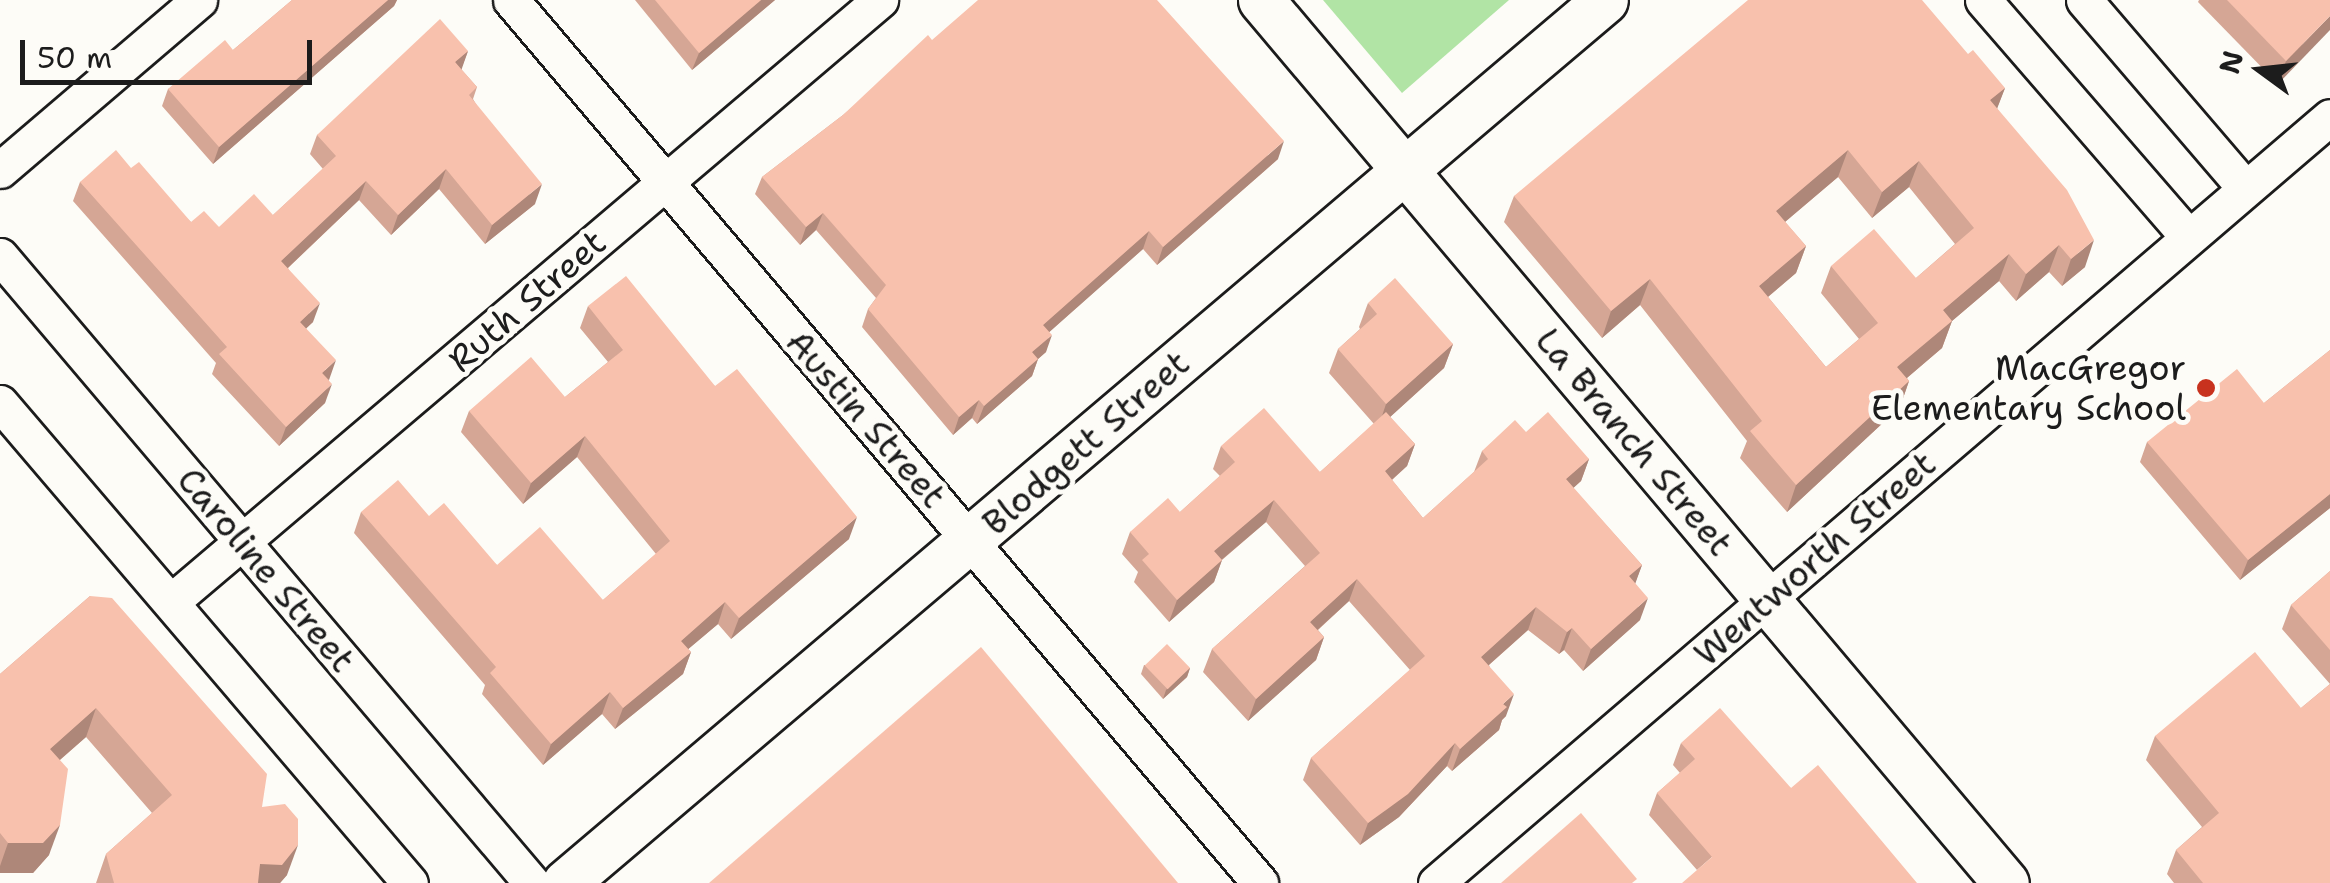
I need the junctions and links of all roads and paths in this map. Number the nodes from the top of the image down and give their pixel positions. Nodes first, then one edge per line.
1 (199, 0) edge
2 (510, 0) edge
3 (880, 0) edge
4 (1261, 0) edge
5 (1605, 0) edge
6 (1984, 0) edge
7 (2084, 0) edge
8 (2330, 117) edge
9 (0, 170) edge
10 (1403, 170) junction
11 (662, 185) junction
12 (2245, 188) junction
13 (2188, 237) junction
14 (0, 256) edge
15 (0, 403) edge
16 (972, 541) junction
17 (244, 544) junction
18 (1768, 600) junction
19 (172, 601) junction
20 (410, 883) edge
21 (532, 883) edge
22 (565, 883) edge
23 (1260, 883) edge
24 (1436, 883) edge
25 (2006, 883) edge

1 - 9 street
2 - 11 street, Austin Street
3 - 11 street, Ruth Street
4 - 10 street, La Branch Street
5 - 10 street, Blodgett Street
6 - 13 street
7 - 12 street
8 - 12 street, Wentworth Street
10 - 16 street, Blodgett Street
10 - 18 street, La Branch Street
11 - 16 street, Austin Street
11 - 17 street, Ruth Street
12 - 13 street, Wentworth Street
13 - 18 street, Wentworth Street
14 - 17 street, Caroline Street
15 - 19 street
16 - 22 street, Blodgett Street
16 - 23 street, Austin Street
17 - 19 street, Ruth Street
17 - 21 street, Caroline Street
18 - 24 street, Wentworth Street
18 - 25 street, La Branch Street
19 - 20 street

